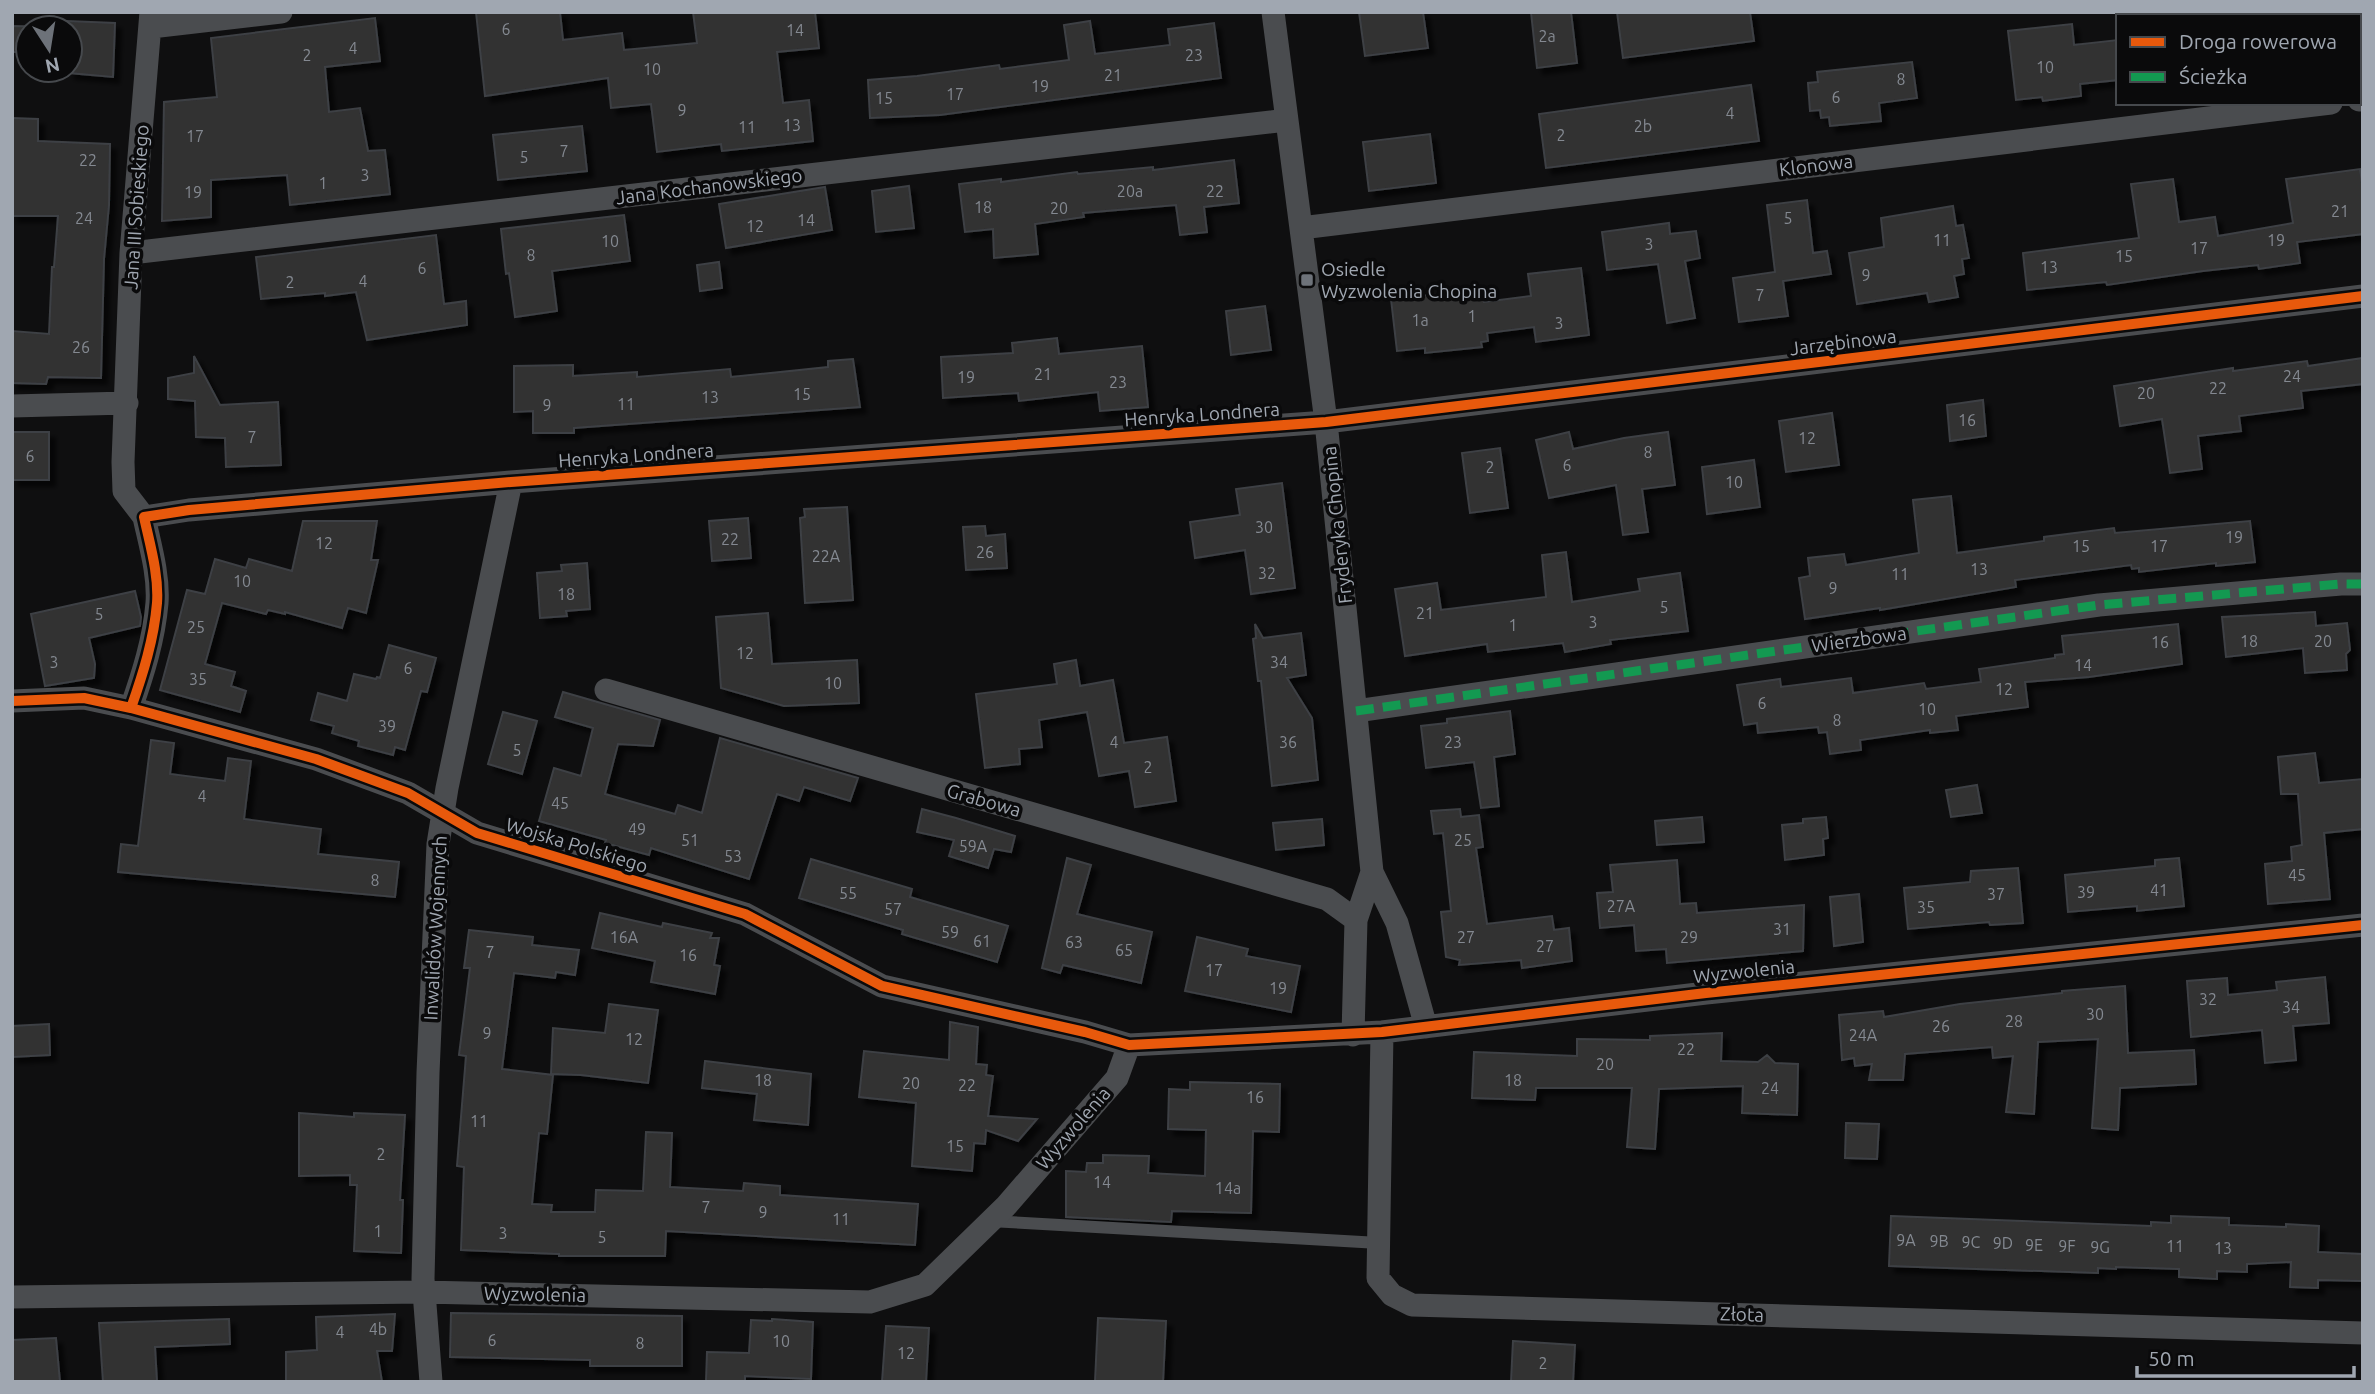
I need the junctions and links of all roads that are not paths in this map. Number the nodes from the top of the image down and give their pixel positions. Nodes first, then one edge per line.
1 (281, 12) edge
2 (1273, 12) edge
3 (151, 19) edge
4 (2315, 105) edge
5 (1286, 120) junction
6 (1301, 228) junction
7 (131, 253) junction
8 (2363, 296) edge
9 (127, 403) junction
10 (12, 406) edge
11 (1326, 422) junction
12 (511, 482) junction
13 (144, 517) junction
14 (2363, 584) edge
15 (606, 690) dead end
16 (12, 701) edge
17 (131, 708) junction
18 (1356, 710) junction
19 (442, 814) junction
20 (1372, 872) junction
21 (1356, 920) junction
22 (2363, 925) edge
23 (1426, 1027) junction
24 (1382, 1032) junction
25 (1353, 1035) junction
26 (1129, 1045) junction
27 (989, 1221) junction
28 (1379, 1243) junction
29 (423, 1292) junction
30 (12, 1297) edge
31 (2363, 1333) edge
32 (431, 1382) edge

1 - 3 street
2 - 5 street, Fryderyka Chopina
3 - 7 street, Jana III Sobieskiego
4 - 6 street, Klonowa
5 - 6 street, Fryderyka Chopina
5 - 7 street, Jana Kochanowskiego
6 - 11 street, Fryderyka Chopina
7 - 9 street, Jana III Sobieskiego
8 - 11 street, Jarzębinowa
9 - 10 street
9 - 13 street, Jana III Sobieskiego
11 - 12 street, Henryka Londnera
11 - 18 street, Fryderyka Chopina
12 - 13 street, Henryka Londnera
12 - 19 street, Inwalidów Wojennych
13 - 17 street
14 - 18 street, Wierzbowa
15 - 21 street, Grabowa
16 - 17 street, Wojska Polskiego
17 - 19 street, Wojska Polskiego
18 - 20 street, Fryderyka Chopina
19 - 26 street, Wojska Polskiego
19 - 29 street, Inwalidów Wojennych
20 - 21 street, Fryderyka Chopina
20 - 23 street, Fryderyka Chopina
21 - 25 street, Fryderyka Chopina
22 - 23 street, Wyzwolenia
23 - 24 street, Wyzwolenia
24 - 25 street, Wyzwolenia
24 - 28 street, Złota
25 - 26 street, Wyzwolenia
26 - 27 street, Wyzwolenia
27 - 28 lane
27 - 29 street, Wyzwolenia
28 - 31 street, Złota
29 - 30 street, Wyzwolenia
29 - 32 street, Inwalidów Wojennych

